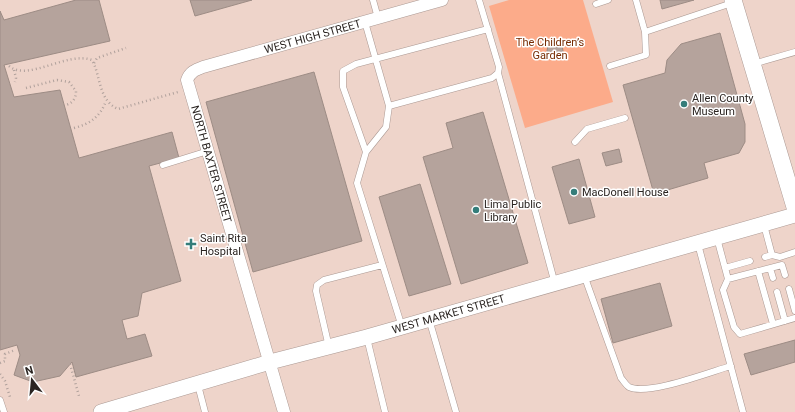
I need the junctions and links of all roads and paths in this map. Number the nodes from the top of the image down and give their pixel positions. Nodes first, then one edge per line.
1 (374, 0) edge
2 (442, 0) edge
3 (479, 0) edge
4 (608, 0) edge
5 (636, 0) edge
6 (733, 1) edge
7 (596, 4) dead end
8 (378, 18) junction
9 (365, 22) junction
10 (488, 29) junction
11 (644, 32) junction
12 (126, 48) dead end
13 (795, 52) edge
14 (376, 59) junction
15 (94, 64) junction
16 (751, 65) junction
17 (9, 66) dead end
18 (610, 66) dead end
19 (14, 70) junction
20 (498, 73) junction
21 (187, 80) joint
22 (14, 82) dead end
23 (26, 88) dead end
24 (178, 92) dead end
25 (106, 101) junction
26 (66, 105) dead end
27 (389, 106) junction
28 (625, 118) dead end
29 (74, 128) dead end
30 (575, 142) dead end
31 (208, 151) junction
32 (366, 152) junction
33 (162, 165) dead end
34 (795, 208) edge
35 (795, 215) edge
36 (764, 225) junction
37 (717, 238) junction
38 (698, 243) junction
39 (795, 252) edge
40 (772, 255) junction
41 (765, 257) dead end
42 (780, 257) junction
43 (750, 261) dead end
44 (782, 264) junction
45 (382, 265) junction
46 (725, 268) junction
47 (770, 268) junction
48 (758, 271) junction
49 (785, 275) dead end
50 (584, 276) junction
51 (773, 278) dead end
52 (728, 279) junction
53 (555, 284) junction
54 (789, 289) dead end
55 (777, 292) dead end
56 (794, 302) edge
57 (795, 311) edge
58 (795, 318) edge
59 (429, 319) junction
60 (785, 321) junction
61 (773, 324) junction
62 (402, 327) junction
63 (367, 337) junction
64 (329, 347) junction
65 (15, 350) dead end
66 (270, 362) junction
67 (0, 363) edge
68 (70, 364) dead end
69 (731, 366) junction
70 (0, 374) edge
71 (198, 385) junction
72 (79, 396) dead end
73 (11, 399) dead end
74 (0, 400) edge
75 (4, 412) edge
76 (101, 412) edge
77 (205, 412) edge
78 (284, 412) edge
79 (385, 412) edge
80 (456, 412) edge
81 (743, 412) edge

1 - 8 lane
2 - 8 street, WEST HIGH STREET
3 - 10 lane
4 - 7 lane
5 - 11 lane
6 - 11 lane
6 - 16 main road
8 - 9 street, WEST HIGH STREET
9 - 14 lane
9 - 21 street, WEST HIGH STREET
10 - 14 lane
10 - 20 lane
11 - 18 lane
12 - 15 path
13 - 16 lane
14 - 27 lane
14 - 32 lane
15 - 19 path
15 - 25 path
16 - 34 main road
17 - 19 path
19 - 22 path
20 - 27 lane
20 - 53 lane
21 - 31 street, NORTH BAXTER STREET
23 - 26 path
24 - 25 path
25 - 29 path
27 - 32 lane
28 - 30 lane
31 - 33 lane
31 - 66 street, NORTH BAXTER STREET
32 - 45 lane
35 - 36 street, WEST MARKET STREET
36 - 37 street, WEST MARKET STREET
36 - 40 lane
37 - 38 street, WEST MARKET STREET
37 - 46 lane
38 - 50 street, WEST MARKET STREET
38 - 69 lane
39 - 42 lane
40 - 41 lane
40 - 42 lane
42 - 44 lane
43 - 46 lane
44 - 47 lane
44 - 49 lane
45 - 62 lane
45 - 64 lane
46 - 52 lane
47 - 48 lane
47 - 51 lane
48 - 52 lane
48 - 61 lane
50 - 53 street, WEST MARKET STREET
50 - 69 lane
52 - 61 lane
53 - 59 street, WEST MARKET STREET
54 - 56 lane
55 - 60 lane
56 - 57 lane
58 - 60 lane
59 - 62 street, WEST MARKET STREET
59 - 80 lane
60 - 61 lane
62 - 63 street, WEST MARKET STREET
63 - 64 street, WEST MARKET STREET
63 - 79 lane
64 - 66 street, WEST MARKET STREET
65 - 67 path
66 - 71 street, WEST MARKET STREET
66 - 78 street, NORTH BAXTER STREET
68 - 72 path
69 - 81 lane
70 - 73 path
71 - 76 street, WEST MARKET STREET
71 - 77 lane
74 - 75 lane

